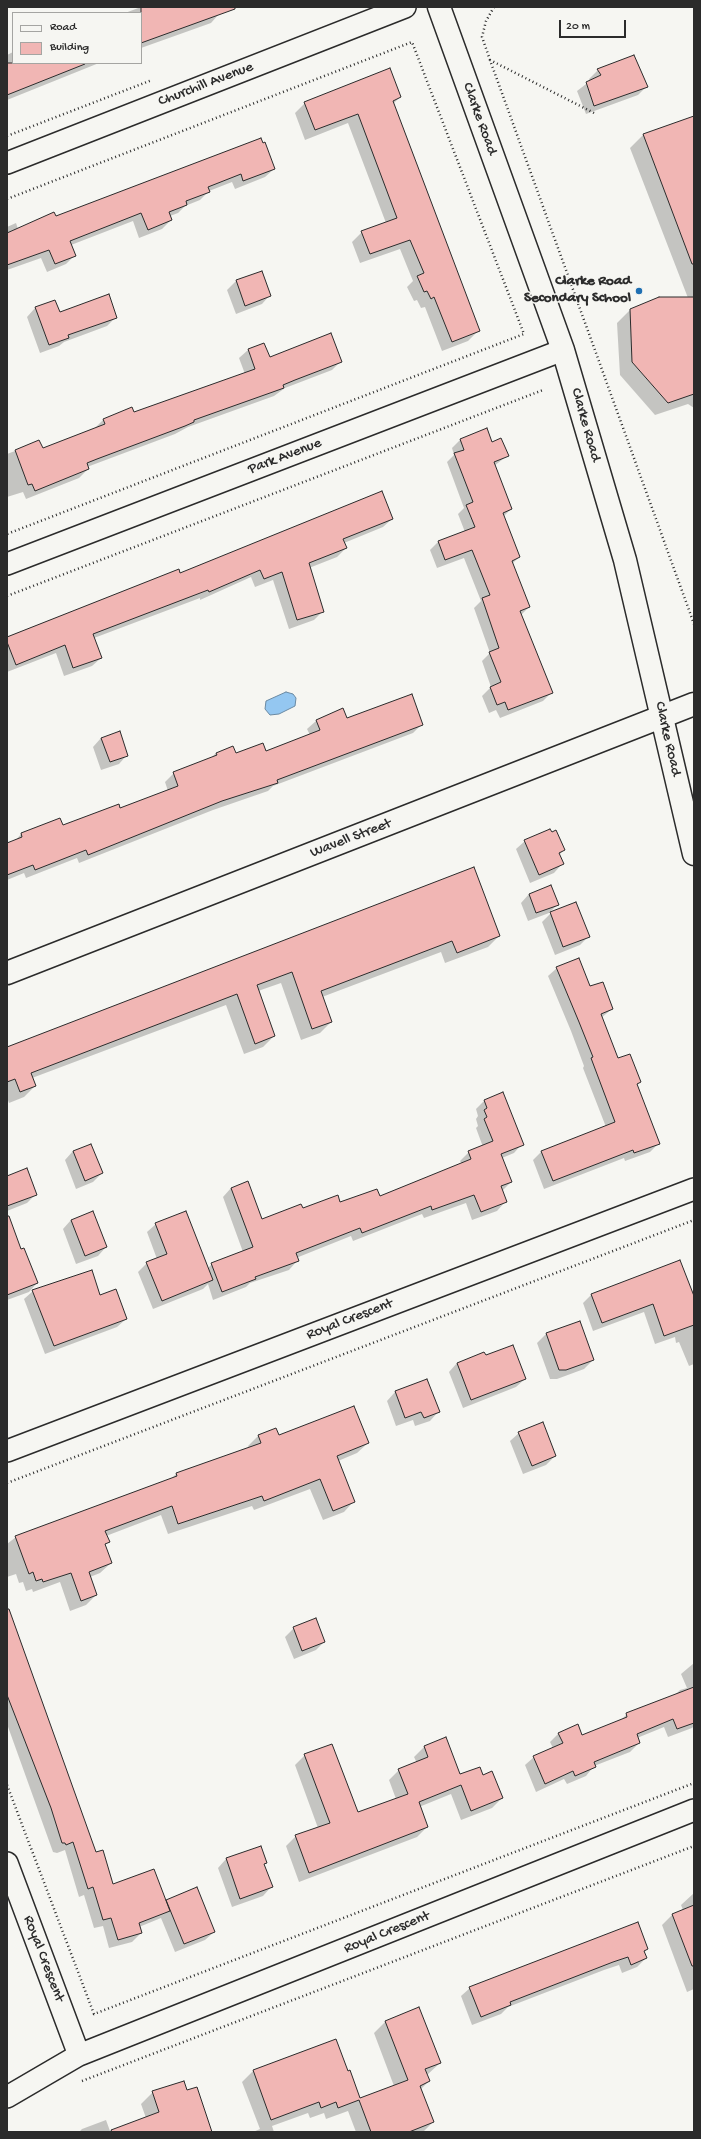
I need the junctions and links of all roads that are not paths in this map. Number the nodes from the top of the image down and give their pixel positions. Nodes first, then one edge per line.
1 (405, 7) edge
2 (439, 7) edge
3 (7, 163) edge
4 (563, 350) junction
5 (7, 564) edge
6 (694, 704) edge
7 (662, 716) junction
8 (694, 854) edge
9 (7, 973) edge
10 (694, 1189) edge
11 (7, 1451) edge
12 (694, 1810) edge
13 (7, 1863) edge
14 (80, 2055) junction
15 (7, 2097) edge

1 - 3 street, Churchill Avenue
2 - 4 main road, Clarke Road
4 - 5 street, Park Avenue
4 - 7 main road, Clarke Road
6 - 7 main road, Wavell Street
7 - 8 main road, Clarke Road
7 - 9 main road, Wavell Street
10 - 11 street, Royal Crescent
12 - 14 street, Royal Crescent
13 - 14 street, Royal Crescent
14 - 15 street, Royal Crescent

